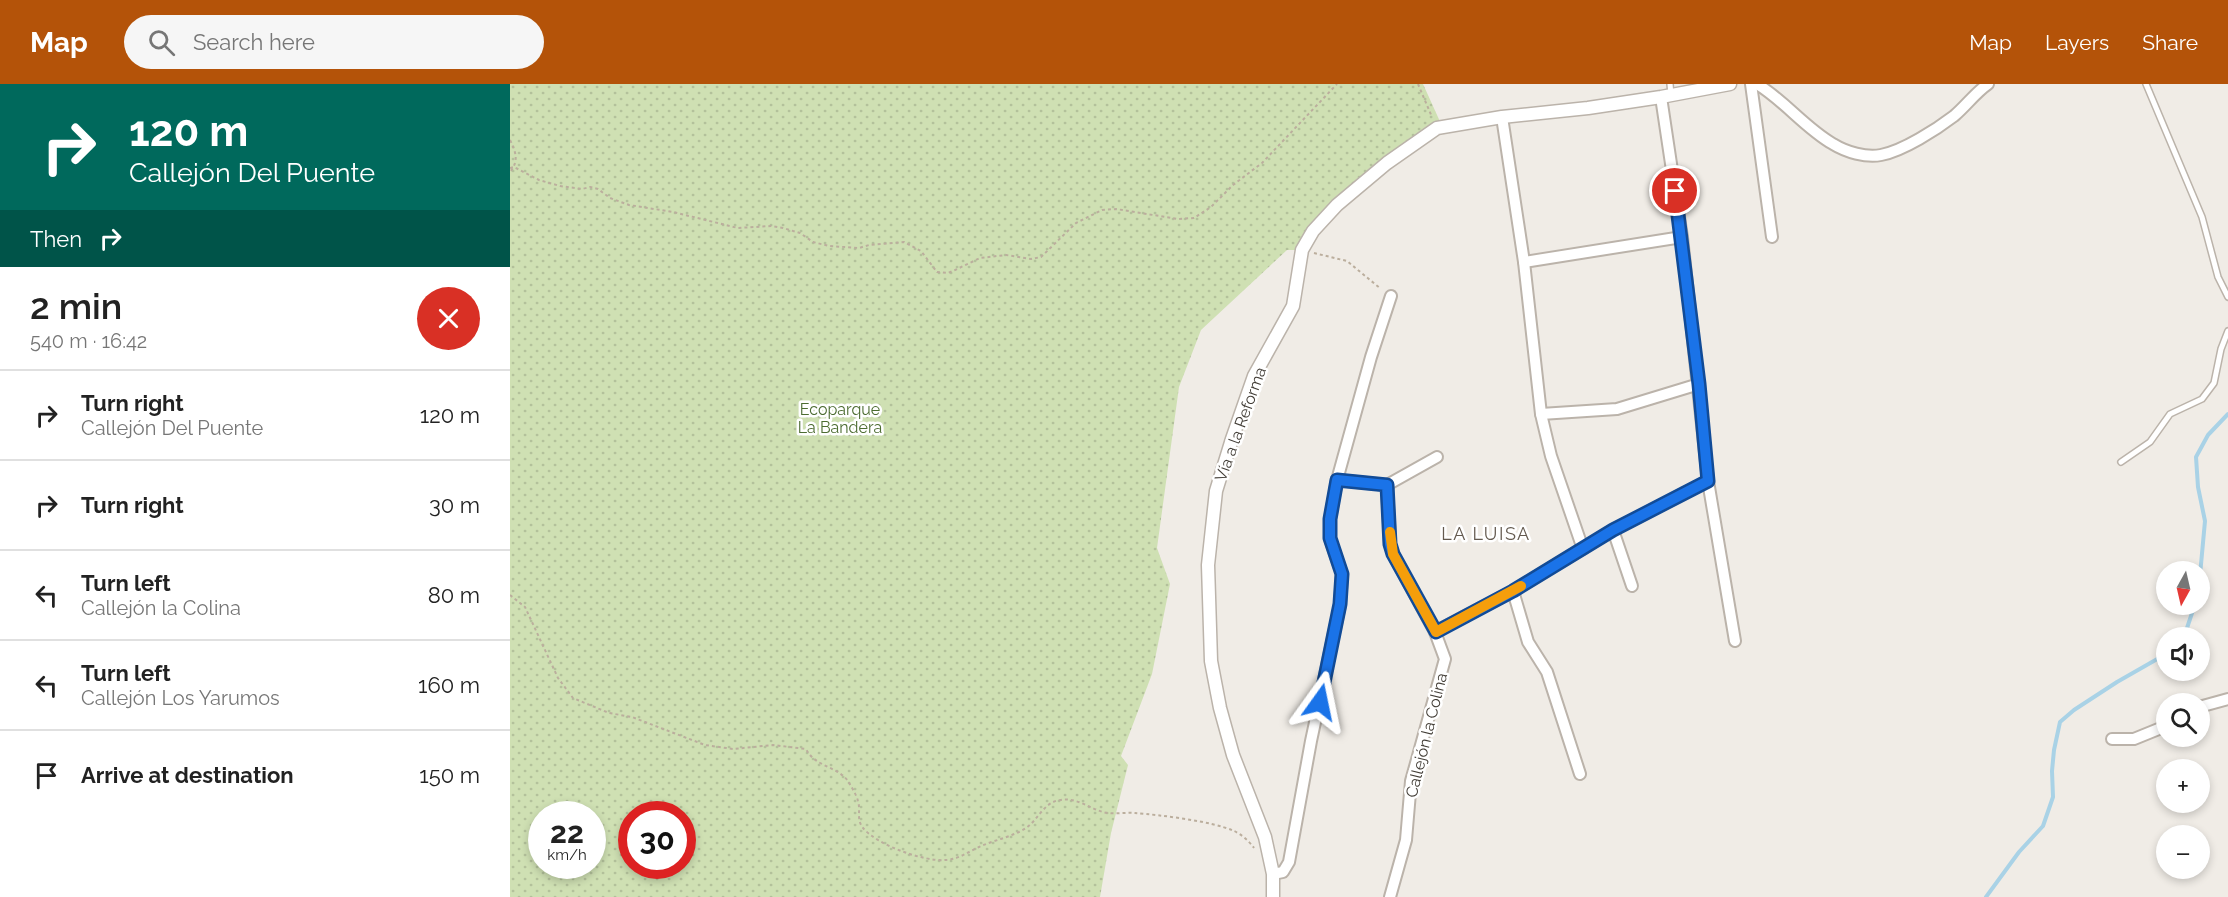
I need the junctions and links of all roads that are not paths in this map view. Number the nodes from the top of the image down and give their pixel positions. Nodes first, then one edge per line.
1 (1730, 84) edge
2 (1751, 84) edge
3 (1757, 84) edge
4 (1988, 84) edge
5 (2146, 84) edge
6 (1668, 92) edge
7 (1502, 117) junction
8 (1683, 237) junction
9 (1772, 237) dead end
10 (1524, 262) junction
11 (1391, 296) road end
12 (2228, 297) edge
13 (2228, 331) edge
14 (1699, 384) junction
15 (1542, 414) junction
16 (1437, 457) dead end
17 (2121, 462) dead end
18 (1337, 480) junction
19 (1708, 481) junction
20 (1387, 485) junction
21 (1613, 530) junction
22 (1583, 549) junction
23 (1632, 586) dead end
24 (1513, 591) junction
25 (1436, 632) junction
26 (1735, 641) dead end
27 (2228, 699) edge
28 (2210, 704) edge
29 (2156, 730) edge
30 (2112, 740) dead end
31 (1580, 774) dead end
32 (1274, 874) junction
33 (1273, 897) edge
34 (1390, 897) edge

1 - 6 street, Vía a la Reforma
2 - 9 street
3 - 4 street
5 - 12 lane
6 - 7 street, Vía a la Reforma
6 - 8 street
7 - 10 street
7 - 32 street, Vía a la Reforma
8 - 10 street
8 - 14 street
10 - 15 street
11 - 18 street
13 - 17 lane
14 - 15 street
14 - 19 street
15 - 22 street
16 - 20 street
18 - 20 street
18 - 32 street
19 - 21 street
19 - 26 street
20 - 25 street, Callejón la Colina
21 - 22 street
21 - 23 street
22 - 24 street
24 - 25 street
24 - 31 street
25 - 34 street, Callejón la Colina
27 - 28 street
29 - 30 street
32 - 33 street, Vía a la Reforma

